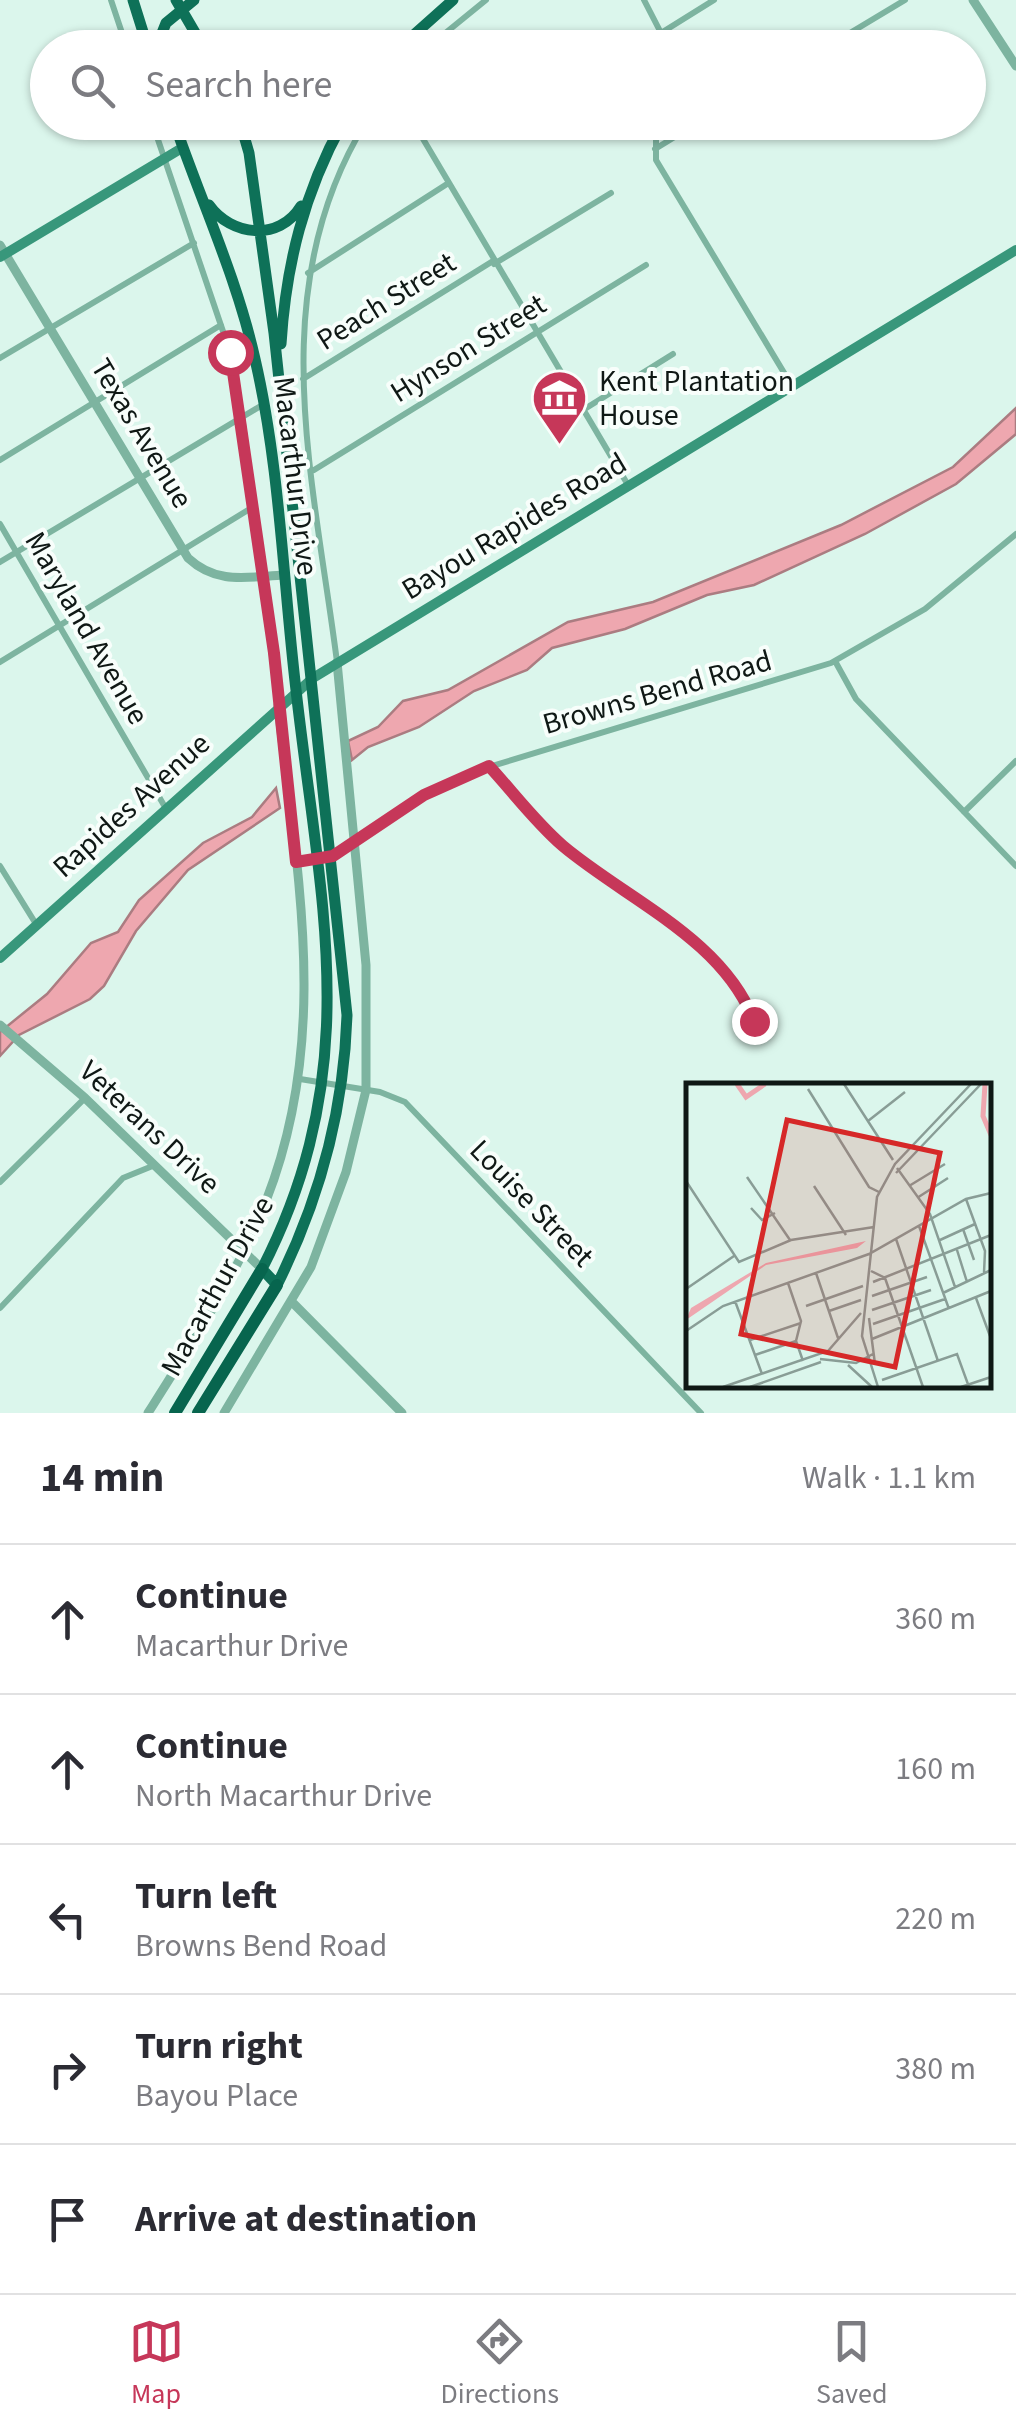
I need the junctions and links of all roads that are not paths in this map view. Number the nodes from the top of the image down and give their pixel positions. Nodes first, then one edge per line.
1 (111, 0) edge
2 (133, 0) edge
3 (194, 0) edge
4 (453, 0) edge
5 (486, 0) edge
6 (644, 0) edge
7 (714, 0) edge
8 (905, 0) edge
9 (973, 0) edge
10 (179, 4) edge
11 (121, 30) edge
12 (145, 30) edge
13 (162, 30) edge
14 (194, 30) edge
15 (419, 30) edge
16 (449, 30) edge
17 (660, 30) edge
18 (664, 30) edge
19 (855, 30) edge
20 (1016, 66) edge
21 (158, 140) edge
22 (180, 140) edge
23 (246, 140) edge
24 (335, 140) edge
25 (357, 140) edge
26 (423, 140) edge
27 (655, 140) edge
28 (670, 140) edge
29 (182, 148) junction
30 (655, 149) junction
31 (164, 159) junction
32 (446, 184) junction
33 (312, 189) junction
34 (200, 193) junction
35 (611, 193) dead end
36 (260, 230) junction
37 (194, 242) junction
38 (1016, 250) edge
39 (2, 252) edge
40 (494, 262) junction
41 (646, 265) dead end
42 (307, 274) junction
43 (221, 325) junction
44 (51, 328) junction
45 (536, 333) junction
46 (673, 354) dead end
47 (0, 358) edge
48 (303, 379) junction
49 (792, 386) junction
50 (95, 403) junction
51 (264, 404) junction
52 (582, 410) junction
53 (242, 414) junction
54 (284, 418) junction
55 (0, 460) edge
56 (314, 470) junction
57 (140, 476) junction
58 (628, 486) junction
59 (254, 506) junction
60 (0, 524) edge
61 (1016, 534) edge
62 (17, 551) junction
63 (182, 551) junction
64 (0, 562) edge
65 (302, 573) junction
66 (284, 575) junction
67 (263, 576) junction
68 (60, 624) junction
69 (835, 661) junction
70 (0, 662) edge
71 (337, 662) junction
72 (313, 678) junction
73 (296, 690) junction
74 (278, 706) junction
75 (1016, 761) edge
76 (489, 766) junction
77 (166, 808) junction
78 (964, 812) junction
79 (353, 845) junction
80 (333, 856) junction
81 (317, 860) junction
82 (296, 862) junction
83 (0, 866) edge
84 (1016, 866) edge
85 (36, 926) junction
86 (0, 958) edge
87 (0, 1025) edge
88 (755, 1034) dead end
89 (300, 1079) junction
90 (323, 1082) junction
91 (342, 1086) junction
92 (366, 1090) junction
93 (86, 1098) junction
94 (155, 1165) junction
95 (0, 1182) edge
96 (244, 1252) junction
97 (262, 1268) junction
98 (276, 1285) junction
99 (293, 1303) junction
100 (0, 1308) edge
101 (148, 1413) edge
102 (175, 1413) edge
103 (198, 1413) edge
104 (224, 1413) edge
105 (402, 1413) edge
106 (701, 1413) edge

1 - 11 street
2 - 12 highway
3 - 10 highway
4 - 15 highway
5 - 16 street
6 - 17 street
7 - 18 street
8 - 19 street
9 - 20 street
10 - 13 highway
10 - 14 highway
21 - 31 street, Macarthur Drive
22 - 29 highway, Macarthur Drive
23 - 36 highway, Macarthur Drive
24 - 33 highway
25 - 42 street, Macarthur Drive
26 - 32 street
27 - 30 street
28 - 30 street
29 - 31 main road
29 - 34 highway, Macarthur Drive
30 - 49 street
31 - 37 street, Macarthur Drive
31 - 39 main road
32 - 40 street
32 - 42 street
33 - 36 highway
33 - 54 highway
34 - 36 highway
34 - 51 highway, Macarthur Drive
35 - 40 street, Peach Street
36 - 54 highway, Macarthur Drive
37 - 43 street, Macarthur Drive
37 - 44 street
38 - 49 main road, Bayou Rapides Road
39 - 44 street, Texas Avenue
40 - 45 street
40 - 48 street, Peach Street
41 - 45 street, Hynson Street
42 - 48 street, Macarthur Drive
43 - 50 street
43 - 53 street, Macarthur Drive
44 - 47 street
44 - 50 street, Texas Avenue
45 - 52 street
45 - 56 street, Hynson Street
46 - 52 street
48 - 56 street, Macarthur Drive
49 - 58 main road, Bayou Rapides Road
50 - 55 street
50 - 57 street, Texas Avenue
51 - 53 street
51 - 66 highway, Macarthur Drive
52 - 58 street
53 - 57 street
53 - 59 street, Macarthur Drive
54 - 65 highway, Macarthur Drive
56 - 71 street, Macarthur Drive
57 - 62 street
57 - 63 street, Texas Avenue
58 - 71 main road, Bayou Rapides Road
59 - 63 street
59 - 67 street, Macarthur Drive
60 - 62 street, Maryland Avenue
61 - 69 street, Browns Bend Road
62 - 64 street
62 - 68 street, Maryland Avenue
63 - 67 street, Texas Avenue
63 - 68 street
65 - 66 highway
65 - 72 highway, Macarthur Drive
66 - 67 street, Texas Avenue
66 - 73 highway, Macarthur Drive
67 - 74 street, Macarthur Drive
68 - 70 street
68 - 77 street, Maryland Avenue
69 - 76 street, Browns Bend Road
69 - 78 street
71 - 72 main road, Bayou Rapides Road
71 - 79 street
72 - 73 main road, Bayou Rapides Road
72 - 80 highway, Macarthur Drive
73 - 74 main road, Rapides Avenue
73 - 81 highway, Macarthur Drive
74 - 77 main road, Rapides Avenue
74 - 82 street
75 - 78 street
76 - 79 street, Browns Bend Road
76 - 88 street
77 - 85 main road, Rapides Avenue
78 - 84 street
79 - 80 street, Browns Bend Road
79 - 92 street
80 - 81 street, Browns Bend Road
80 - 91 highway, Macarthur Drive
81 - 82 street, Browns Bend Road
81 - 90 highway, Macarthur Drive
82 - 89 street
83 - 85 street
85 - 86 main road, Rapides Avenue
87 - 93 street, Veterans Drive
89 - 90 street, Louise Street
89 - 96 street
90 - 91 street, Louise Street
90 - 97 highway, Macarthur Drive
91 - 92 street, Louise Street
91 - 98 highway, Macarthur Drive
92 - 99 street
92 - 106 street, Louise Street
93 - 94 street, Veterans Drive
93 - 95 street
94 - 96 street, Veterans Drive
94 - 100 street
96 - 97 street, Veterans Drive
96 - 101 street
97 - 98 highway
97 - 102 highway, Macarthur Drive
98 - 103 highway, Macarthur Drive
99 - 104 street
99 - 105 street

